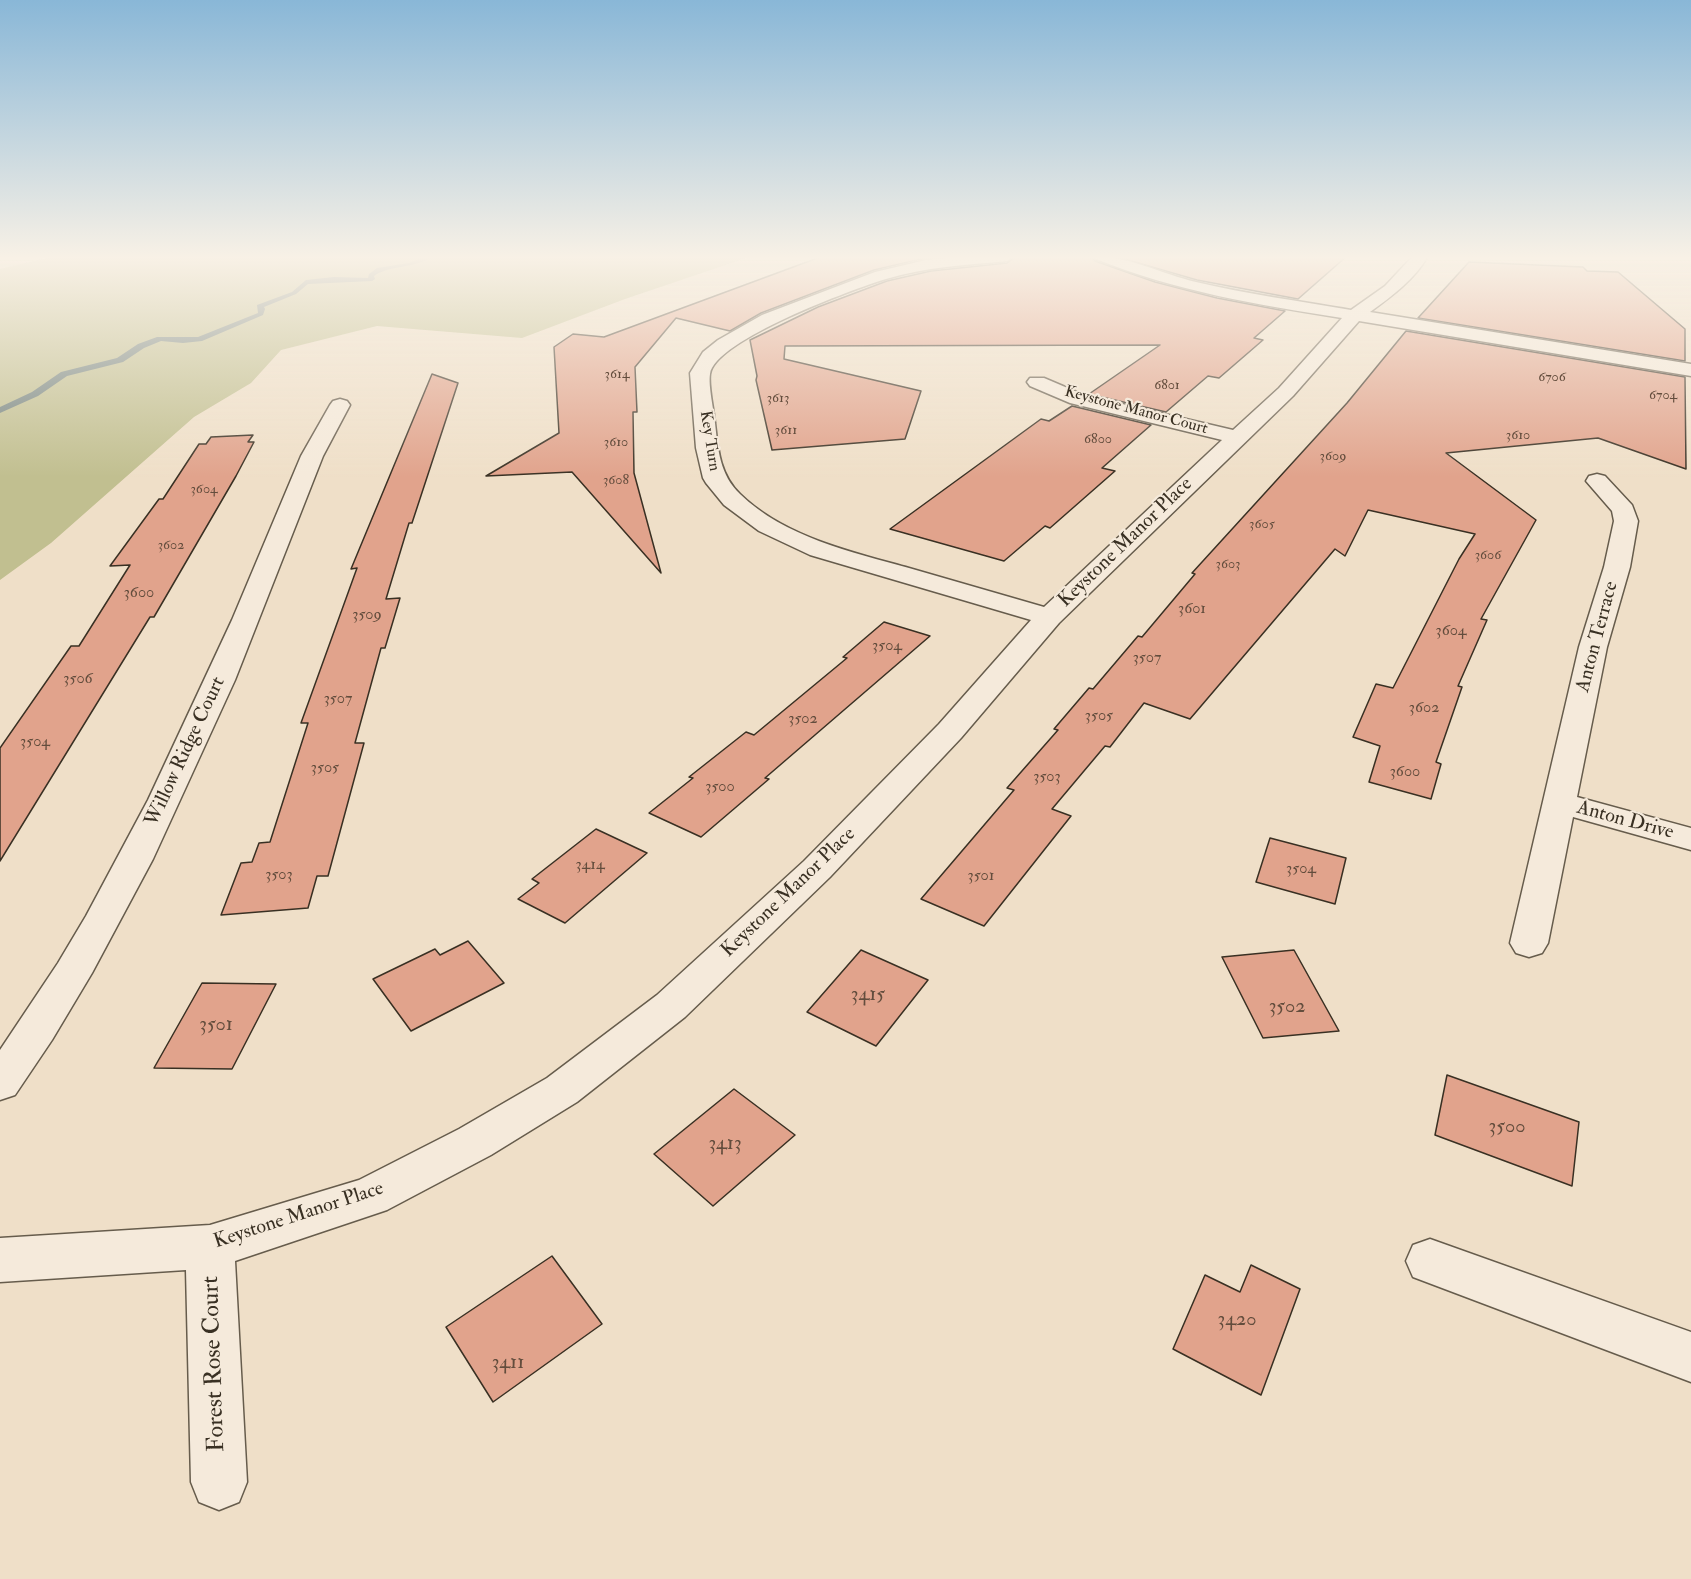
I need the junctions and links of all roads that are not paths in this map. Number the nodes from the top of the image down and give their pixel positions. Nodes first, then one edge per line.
1 (749, 330) edge
2 (1342, 330) edge
3 (1440, 330) edge
4 (1691, 370) edge
5 (1037, 382) dead end
6 (340, 405) dead end
7 (1237, 437) junction
8 (1597, 481) dead end
9 (1049, 617) junction
10 (1560, 803) junction
11 (1691, 839) edge
12 (1529, 943) dead end
13 (0, 1083) edge
14 (210, 1246) junction
15 (0, 1260) edge
16 (1430, 1261) dead end
17 (1691, 1358) edge
18 (219, 1482) dead end

1 - 9 street, Key Turn
2 - 7 street, Keystone Manor Place
3 - 4 street
5 - 7 street, Keystone Manor Court
6 - 13 street, Willow Ridge Court
7 - 9 street, Keystone Manor Place
8 - 10 street, Anton Terrace
9 - 14 street, Keystone Manor Place
10 - 11 street, Anton Drive
10 - 12 street, Anton Terrace
14 - 15 street, Keystone Manor Place
14 - 18 street, Forest Rose Court
16 - 17 street

